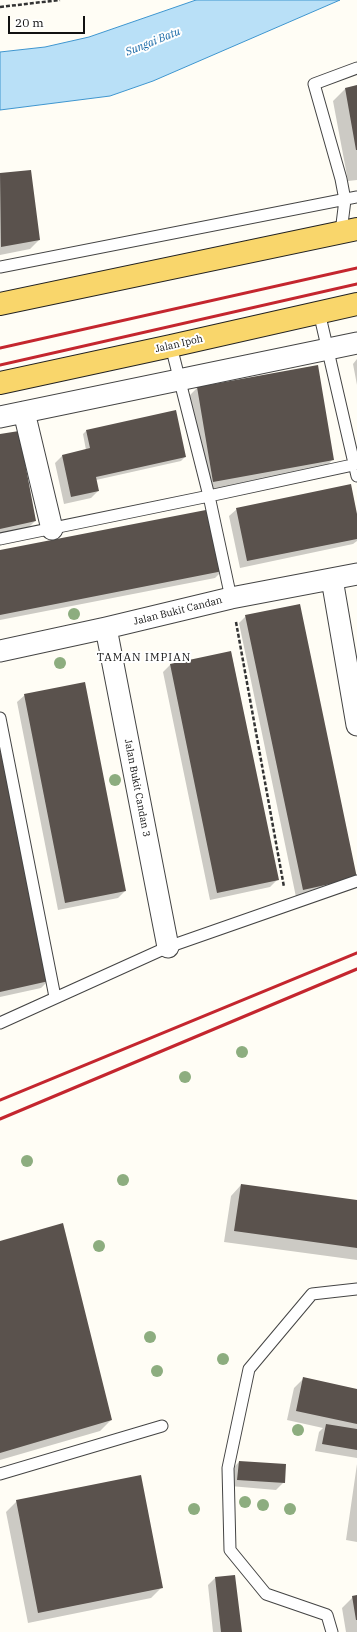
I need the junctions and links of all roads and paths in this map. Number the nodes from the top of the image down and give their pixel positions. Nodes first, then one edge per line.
1 (60, 0) edge
2 (0, 7) edge
3 (357, 68) edge
4 (357, 197) edge
5 (345, 200) junction
6 (349, 231) edge
7 (0, 267) edge
8 (0, 304) edge
9 (357, 304) edge
10 (319, 312) junction
11 (357, 343) edge
12 (172, 346) junction
13 (329, 348) junction
14 (179, 380) junction
15 (0, 383) edge
16 (24, 412) junction
17 (0, 417) edge
18 (356, 464) edge
19 (357, 476) edge
20 (209, 496) junction
21 (52, 528) junction
22 (0, 539) edge
23 (357, 574) edge
24 (332, 579) junction
25 (231, 598) junction
26 (106, 628) junction
27 (0, 651) edge
28 (0, 718) edge
29 (357, 725) edge
30 (357, 881) edge
31 (288, 906) junction
32 (168, 948) junction
33 (56, 997) junction
34 (0, 1022) edge
35 (357, 1289) edge
36 (162, 1426) dead end
37 (0, 1474) edge
38 (332, 1632) edge

1 - 2 path
3 - 5 lane
4 - 5 lane
5 - 6 lane
5 - 7 lane
6 - 8 main road
9 - 10 main road, Jalan Ipoh
10 - 12 main road, Jalan Ipoh
10 - 13 lane
11 - 13 street
12 - 14 lane
12 - 15 main road, Jalan Ipoh
13 - 14 street
13 - 18 lane
14 - 16 street
14 - 20 lane
16 - 17 street
16 - 21 street
18 - 19 lane
18 - 20 lane
20 - 21 lane
20 - 25 lane
21 - 22 lane
23 - 24 street, Jalan Bukit Candan
24 - 25 street, Jalan Bukit Candan
24 - 29 street
25 - 26 street, Jalan Bukit Candan
25 - 31 path
26 - 27 street, Jalan Bukit Candan
26 - 32 street, Jalan Bukit Candan 3
28 - 33 lane
30 - 31 lane
31 - 32 lane
32 - 33 lane
33 - 34 lane
35 - 38 lane
36 - 37 lane

